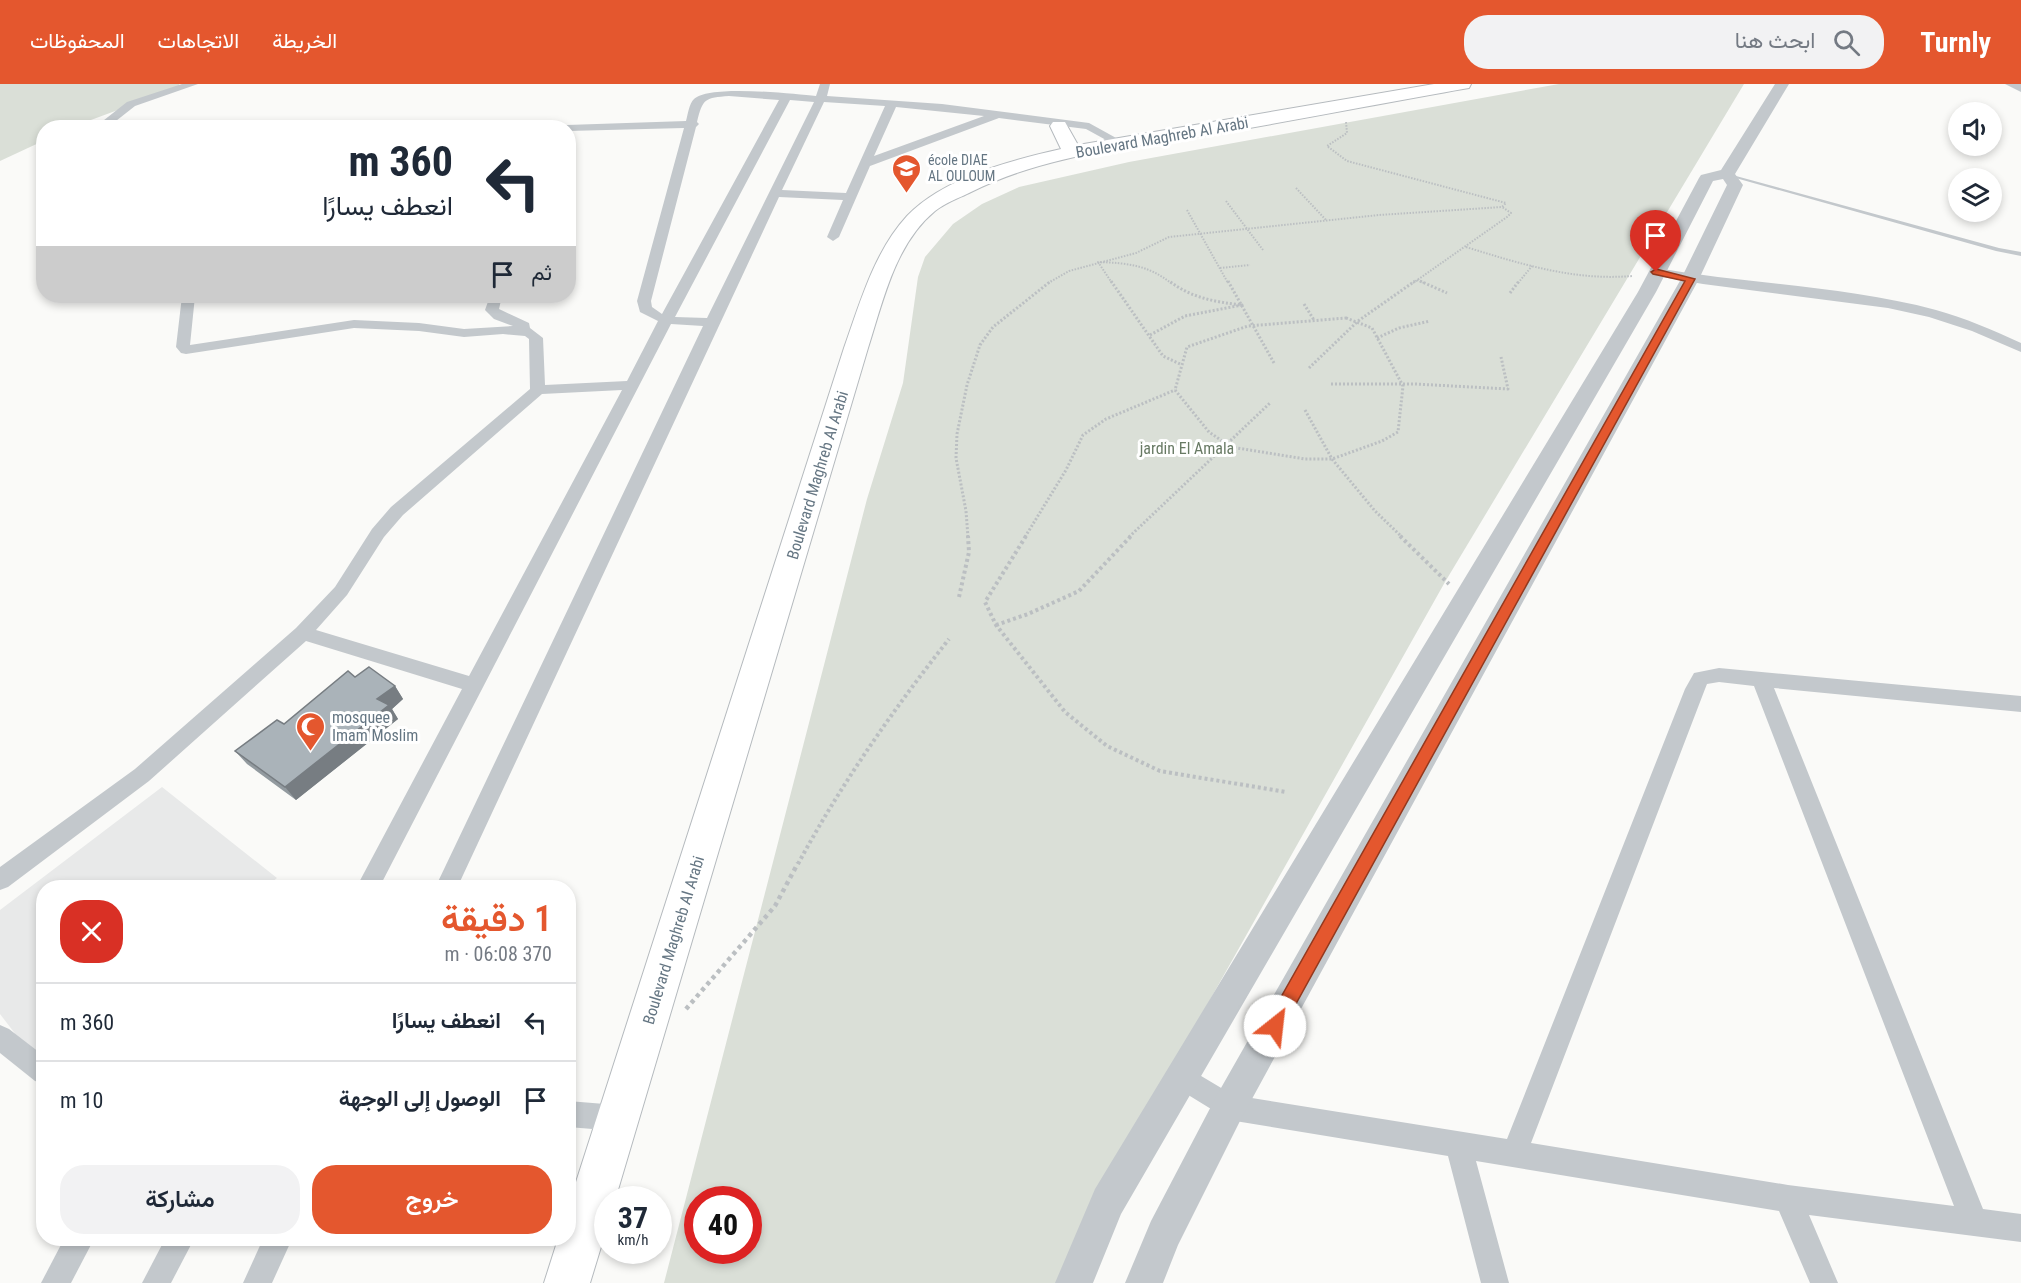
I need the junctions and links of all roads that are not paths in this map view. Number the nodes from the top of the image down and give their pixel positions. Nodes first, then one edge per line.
1 (193, 84) edge
2 (1463, 84) edge
3 (1782, 84) edge
4 (2012, 84) edge
5 (2021, 88) edge
6 (823, 91) edge
7 (786, 97) junction
8 (892, 103) junction
9 (1000, 113) junction
10 (1034, 118) junction
11 (110, 120) edge
12 (693, 124) junction
13 (1059, 126) junction
14 (576, 128) edge
15 (1104, 139) junction
16 (1072, 153) junction
17 (867, 163) junction
18 (1727, 174) junction
19 (774, 193) junction
20 (849, 197) junction
21 (832, 237) dead end
22 (2021, 254) edge
23 (1656, 272) junction
24 (1690, 279) junction
25 (187, 303) edge
26 (494, 303) edge
27 (666, 320) junction
28 (712, 322) junction
29 (529, 332) junction
30 (2021, 348) edge
31 (1594, 380) junction
32 (631, 386) junction
33 (538, 390) junction
34 (1629, 392) junction
35 (303, 633) junction
36 (1761, 679) junction
37 (474, 685) junction
38 (2021, 704) edge
39 (0, 880) edge
40 (371, 880) edge
41 (450, 880) edge
42 (0, 1038) edge
43 (36, 1066) edge
44 (1181, 1076) junction
45 (1229, 1107) junction
46 (576, 1115) edge
47 (617, 1118) junction
48 (1459, 1146) junction
49 (1514, 1154) junction
50 (1788, 1199) junction
51 (1974, 1221) junction
52 (2021, 1228) edge
53 (76, 1246) edge
54 (176, 1246) edge
55 (274, 1246) edge
56 (55, 1283) edge
57 (156, 1283) edge
58 (256, 1283) edge
59 (567, 1283) edge
60 (1074, 1283) edge
61 (1144, 1283) edge
62 (1495, 1283) edge
63 (1824, 1283) edge

1 - 11 street
2 - 15 main road, Boulevard Maghreb Al Arabi
3 - 18 street
4 - 5 street
6 - 7 street
6 - 8 street
6 - 19 street
7 - 12 street
7 - 27 street
8 - 9 street
8 - 17 street
9 - 10 street
9 - 17 street
10 - 13 street
10 - 15 street
12 - 14 street
12 - 27 street
13 - 15 street
13 - 16 main road
15 - 16 main road, Boulevard Maghreb Al Arabi
16 - 47 main road, Boulevard Maghreb Al Arabi
17 - 20 street
18 - 22 lane
18 - 23 street
18 - 24 street
19 - 20 street
19 - 28 street
20 - 21 street
23 - 24 street
23 - 31 street
24 - 30 street
24 - 34 street
25 - 29 street
26 - 29 street
27 - 28 street
27 - 32 street
28 - 41 street
29 - 33 street
31 - 34 street
31 - 44 street
32 - 33 street
32 - 37 street
33 - 35 street
34 - 45 street
35 - 37 street
35 - 39 street
36 - 38 street
36 - 49 street
36 - 51 street
37 - 40 street
42 - 43 street
44 - 45 street
44 - 60 street
45 - 48 street
45 - 61 street
46 - 47 street
47 - 59 main road, Boulevard Maghreb Al Arabi
48 - 49 street
48 - 62 street
49 - 50 street
50 - 51 street
50 - 63 street
51 - 52 street
53 - 56 street
54 - 57 street
55 - 58 street

